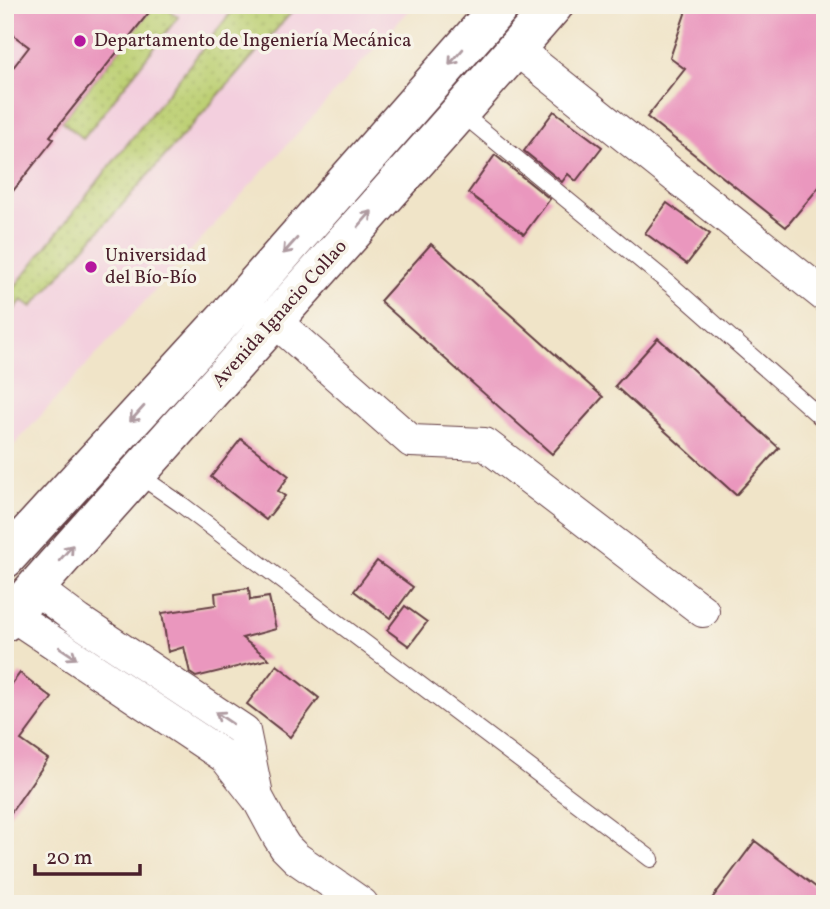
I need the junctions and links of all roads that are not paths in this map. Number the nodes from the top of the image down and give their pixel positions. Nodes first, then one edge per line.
1 (501, 5) edge
2 (554, 5) edge
3 (516, 49) junction
4 (460, 112) junction
5 (825, 296) edge
6 (275, 321) junction
7 (825, 421) edge
8 (136, 473) junction
9 (5, 559) edge
10 (17, 609) edge
11 (704, 611) dead end
12 (651, 859) dead end
13 (362, 904) edge

1 -> 9 main road, Avenida Ignacio Collao
2 - 3 main road, Avenida Ignacio Collao
3 - 4 main road, Avenida Ignacio Collao
3 - 5 street
6 -> 4 main road, Avenida Ignacio Collao
4 - 7 lane
6 - 8 main road, Avenida Ignacio Collao
6 - 11 street
10 -> 8 main road, Avenida Ignacio Collao
8 - 12 lane
10 - 13 street

